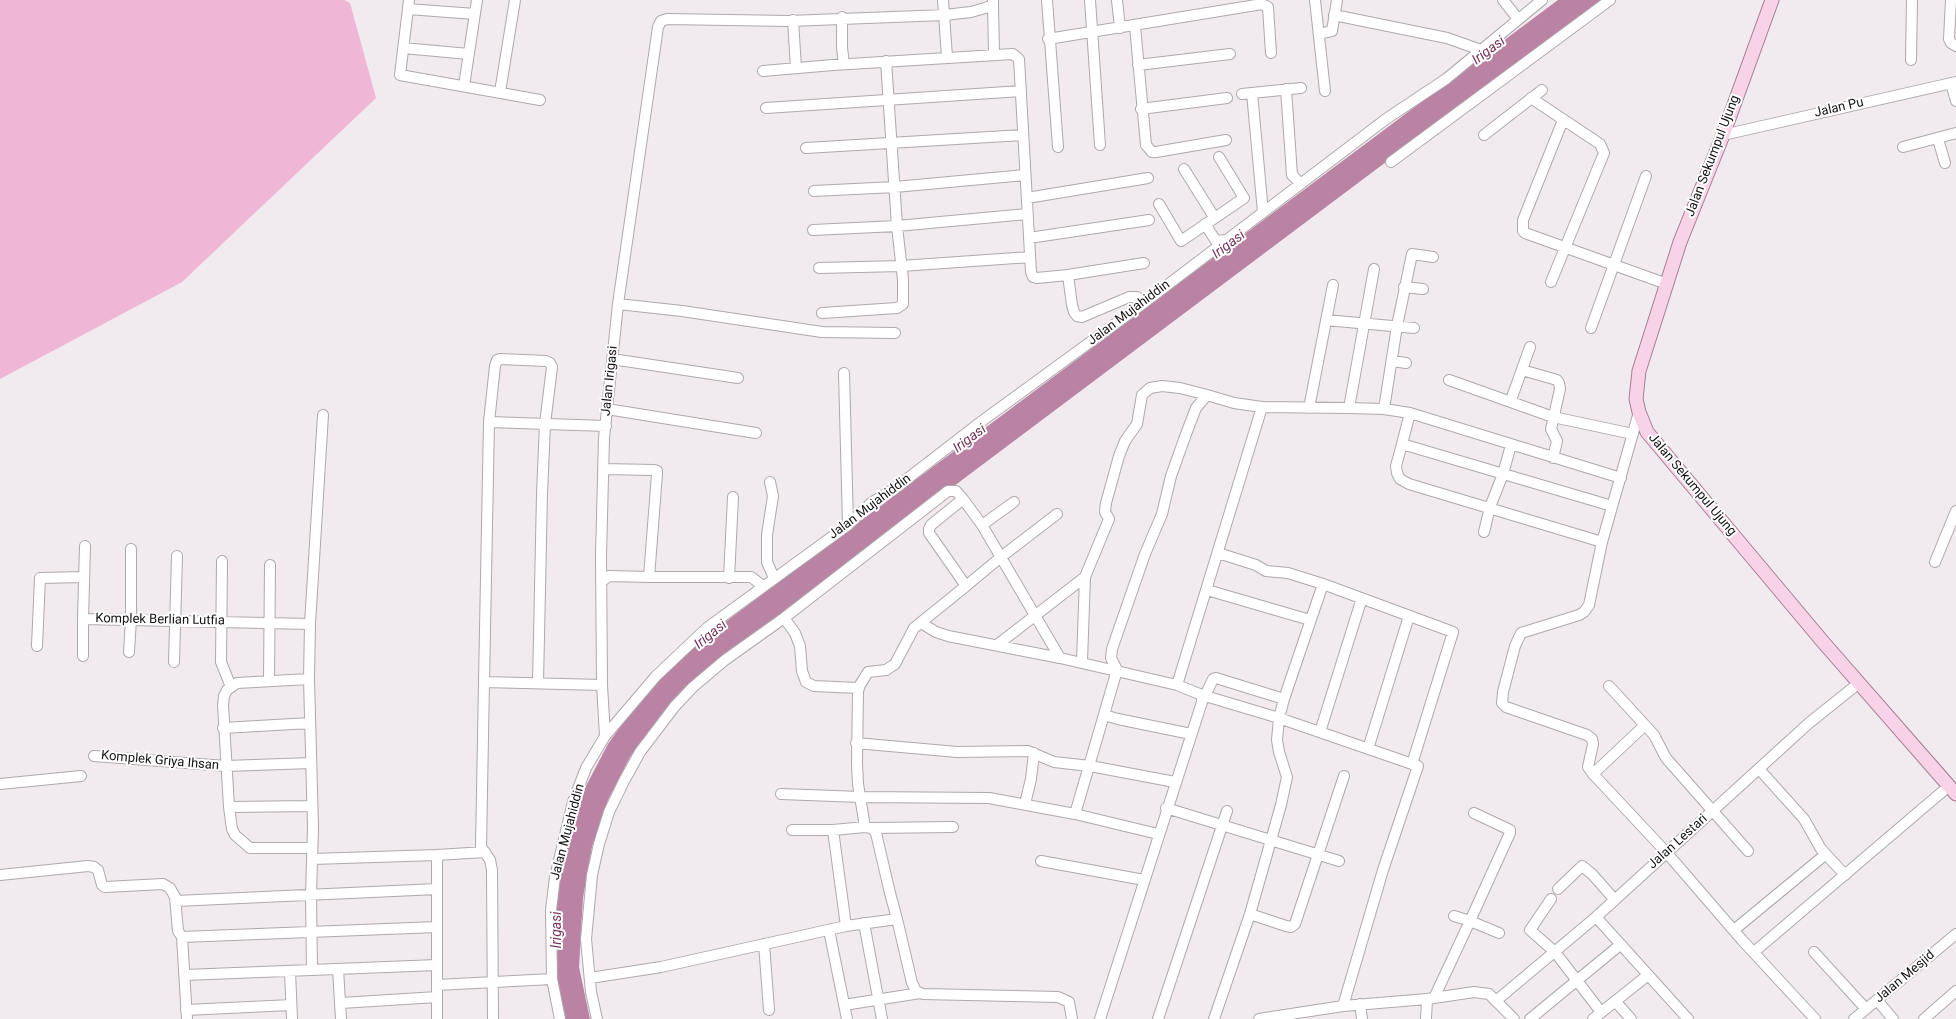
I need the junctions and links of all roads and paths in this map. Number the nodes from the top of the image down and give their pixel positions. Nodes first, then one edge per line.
1 (477, 0) edge
2 (515, 0) edge
3 (943, 0) edge
4 (1047, 0) edge
5 (1090, 0) edge
6 (1117, 0) edge
7 (1315, 0) edge
8 (1338, 0) edge
9 (1503, 0) edge
10 (1542, 0) edge
11 (1610, 0) edge
12 (1772, 0) edge
13 (1912, 0) edge
14 (1951, 0) edge
15 (993, 2) edge
16 (408, 5) edge
17 (1227, 5) edge
18 (475, 14) junction
19 (945, 15) junction
20 (1334, 15) junction
21 (842, 18) junction
22 (793, 20) junction
23 (1518, 20) junction
24 (1135, 26) junction
25 (1120, 28) junction
26 (1092, 32) junction
27 (1319, 34) junction
28 (1048, 39) junction
29 (1956, 46) edge
30 (403, 48) junction
31 (1480, 50) junction
32 (1271, 53) dead end
33 (469, 54) junction
34 (994, 54) junction
35 (1230, 54) dead end
36 (947, 57) junction
37 (1911, 60) dead end
38 (886, 61) junction
39 (844, 64) junction
40 (1138, 65) junction
41 (796, 68) junction
42 (763, 71) dead end
43 (1953, 82) edge
44 (464, 86) junction
45 (1301, 88) dead end
46 (1286, 89) junction
47 (1542, 90) dead end
48 (1021, 91) junction
49 (1325, 91) dead end
50 (500, 92) junction
51 (1227, 98) dead end
52 (1531, 98) junction
53 (540, 100) dead end
54 (1956, 100) edge
55 (888, 101) junction
56 (766, 108) dead end
57 (1141, 109) junction
58 (1562, 120) junction
59 (1956, 133) edge
60 (1023, 135) junction
61 (1484, 135) dead end
62 (1723, 135) junction
63 (1938, 139) junction
64 (1226, 140) dead end
65 (891, 142) junction
66 (1100, 145) dead end
67 (1058, 147) dead end
68 (1903, 147) dead end
69 (806, 148) dead end
70 (1219, 157) dead end
71 (1391, 162) dead end
72 (1945, 163) dead end
73 (1184, 169) dead end
74 (1025, 175) junction
75 (1646, 176) dead end
76 (1148, 178) dead end
77 (1300, 183) junction
78 (895, 187) junction
79 (814, 190) dead end
80 (1027, 198) junction
81 (1159, 204) dead end
82 (1263, 212) junction
83 (1028, 214) junction
84 (1214, 217) junction
85 (1148, 220) dead end
86 (1204, 224) junction
87 (897, 226) junction
88 (813, 230) dead end
89 (1029, 238) junction
90 (1226, 240) junction
91 (1565, 247) junction
92 (1030, 257) junction
93 (1433, 257) dead end
94 (1144, 262) dead end
95 (1613, 265) junction
96 (901, 266) junction
97 (819, 268) dead end
98 (1374, 269) dead end
99 (1068, 275) junction
100 (1551, 282) dead end
101 (1333, 284) dead end
102 (1667, 284) junction
103 (1404, 287) junction
104 (1423, 289) dead end
105 (1145, 302) junction
106 (618, 304) junction
107 (822, 314) dead end
108 (1326, 320) junction
109 (1364, 323) junction
110 (1397, 326) junction
111 (1414, 328) dead end
112 (1591, 328) dead end
113 (895, 333) dead end
114 (1530, 347) dead end
115 (612, 359) junction
116 (1392, 361) junction
117 (1406, 363) dead end
118 (1522, 370) junction
119 (844, 373) dead end
120 (738, 378) dead end
121 (1449, 380) dead end
122 (1207, 395) junction
123 (1511, 400) junction
124 (1262, 407) junction
125 (1309, 408) junction
126 (1349, 408) junction
127 (607, 409) junction
128 (1384, 409) junction
129 (1639, 412) junction
130 (1410, 413) junction
131 (323, 415) dead end
132 (1553, 417) junction
133 (489, 422) junction
134 (545, 424) junction
135 (606, 426) junction
136 (756, 433) dead end
137 (1633, 434) junction
138 (1402, 444) junction
139 (1511, 445) junction
140 (1553, 458) junction
141 (604, 469) junction
142 (1503, 474) junction
143 (1621, 478) junction
144 (770, 482) dead end
145 (733, 497) dead end
146 (963, 499) junction
147 (1014, 502) dead end
148 (1612, 506) junction
149 (1490, 507) junction
150 (1956, 511) edge
151 (1057, 514) dead end
152 (848, 525) junction
153 (982, 525) junction
154 (1953, 529) edge
155 (1484, 532) dead end
156 (1602, 542) junction
157 (85, 546) dead end
158 (131, 549) dead end
159 (1218, 553) junction
160 (178, 556) dead end
161 (1001, 556) junction
162 (222, 561) dead end
163 (1935, 562) dead end
164 (270, 565) dead end
165 (84, 576) junction
166 (649, 577) junction
167 (1085, 577) junction
168 (729, 578) junction
169 (774, 578) junction
170 (601, 582) junction
171 (1323, 584) junction
172 (762, 586) junction
173 (966, 586) junction
174 (1207, 590) junction
175 (1362, 598) junction
176 (1035, 615) junction
177 (1409, 616) junction
178 (784, 618) junction
179 (83, 619) junction
180 (131, 619) junction
181 (175, 620) junction
182 (1310, 620) junction
183 (220, 621) junction
184 (269, 623) junction
185 (921, 623) junction
186 (310, 624) junction
187 (997, 645) junction
188 (37, 646) dead end
189 (129, 652) dead end
190 (83, 656) dead end
191 (1060, 658) junction
192 (1082, 661) junction
193 (174, 662) dead end
194 (1117, 670) junction
195 (309, 678) junction
196 (269, 680) junction
197 (484, 682) junction
198 (538, 683) junction
199 (1858, 683) junction
200 (602, 685) junction
201 (1177, 685) junction
202 (1608, 686) dead end
203 (231, 687) junction
204 (858, 688) junction
205 (1204, 696) junction
206 (1284, 699) junction
207 (1104, 715) junction
208 (1279, 718) junction
209 (310, 723) junction
210 (1645, 725) junction
211 (223, 728) junction
212 (1320, 732) junction
213 (1191, 734) junction
214 (606, 736) junction
215 (856, 743) junction
216 (1368, 749) junction
217 (1034, 753) junction
218 (94, 756) dead end
219 (311, 763) junction
220 (1412, 764) junction
221 (226, 766) junction
222 (1090, 766) junction
223 (1759, 769) junction
224 (1593, 774) junction
225 (82, 776) dead end
226 (1344, 776) dead end
227 (1175, 782) junction
228 (0, 784) edge
229 (1952, 790) edge
230 (781, 794) dead end
231 (860, 797) junction
232 (1025, 804) junction
233 (312, 806) junction
234 (229, 808) junction
235 (1166, 808) junction
236 (1713, 810) junction
237 (1227, 812) dead end
238 (1474, 813) dead end
239 (1075, 814) junction
240 (1222, 826) junction
241 (953, 827) dead end
242 (869, 828) junction
243 (792, 830) dead end
244 (833, 830) junction
245 (1158, 834) junction
246 (1270, 840) junction
247 (312, 848) junction
248 (485, 852) junction
249 (1666, 852) junction
250 (1748, 852) dead end
251 (1319, 854) junction
252 (1826, 854) junction
253 (437, 855) junction
254 (312, 860) junction
255 (1041, 861) dead end
256 (1340, 861) dead end
257 (0, 875) edge
258 (1845, 875) junction
259 (1144, 880) junction
260 (1558, 889) dead end
261 (437, 890) junction
262 (311, 895) junction
263 (1551, 899) dead end
264 (1614, 899) junction
265 (176, 901) junction
266 (1250, 914) junction
267 (1454, 916) dead end
268 (1596, 918) junction
269 (897, 919) junction
270 (1470, 921) junction
271 (864, 923) junction
272 (846, 926) junction
273 (437, 927) junction
274 (829, 930) junction
275 (1734, 930) junction
276 (312, 932) junction
277 (1499, 933) dead end
278 (1956, 934) edge
279 (182, 937) junction
280 (764, 944) junction
281 (1620, 945) junction
282 (1555, 952) junction
283 (1754, 952) junction
284 (1814, 952) dead end
285 (437, 965) junction
286 (338, 969) junction
287 (312, 970) junction
288 (290, 971) junction
289 (185, 975) junction
290 (1648, 975) junction
291 (590, 978) junction
292 (552, 979) junction
293 (1576, 981) junction
294 (492, 983) junction
295 (437, 985) junction
296 (1956, 991) edge
297 (920, 993) junction
298 (437, 996) junction
299 (1430, 998) junction
300 (878, 1000) junction
301 (1497, 1000) junction
302 (1877, 1000) junction
303 (1615, 1001) junction
304 (341, 1003) junction
305 (1360, 1004) junction
306 (291, 1005) junction
307 (844, 1005) junction
308 (1343, 1006) junction
309 (1866, 1009) junction
310 (769, 1010) dead end
311 (187, 1014) edge
312 (1935, 1015) edge
313 (1300, 1016) edge
314 (1597, 1016) edge
315 (292, 1019) edge
316 (342, 1019) edge
317 (437, 1019) edge
318 (492, 1019) edge
319 (560, 1019) edge
320 (597, 1019) edge
321 (847, 1019) edge
322 (882, 1019) edge
323 (1072, 1019) edge
324 (1100, 1019) edge
325 (1158, 1019) edge
326 (1214, 1019) edge
327 (1260, 1019) edge
328 (1362, 1019) edge
329 (1426, 1019) edge
330 (1514, 1019) edge
331 (1530, 1019) edge
332 (1631, 1019) edge
333 (1688, 1019) edge
334 (1815, 1019) edge
335 (1854, 1019) edge
336 (1893, 1019) edge
337 (1924, 1019) edge

1 - 18 street
2 - 50 street
3 - 19 street
4 - 28 street
5 - 26 street
6 - 25 street
7 - 27 street
8 - 20 street
9 - 23 street
10 - 23 street, Jalan Mujahiddin
11 - 71 street
12 - 62 main road, Jalan Sekumpul Ujung
13 - 37 street
14 - 29 street
15 - 19 street, Jalan Irigasi
15 - 34 street
16 - 18 street
16 - 30 street
17 - 24 street
17 - 32 street
18 - 33 street
19 - 21 street, Jalan Irigasi
19 - 36 street
20 - 27 street
20 - 31 street
21 - 22 street, Jalan Irigasi
21 - 39 street
22 - 41 street
22 - 106 street, Jalan Irigasi
23 - 31 street, Jalan Mujahiddin
24 - 25 street
24 - 40 street
25 - 26 street
26 - 28 street
26 - 66 street
27 - 49 street
28 - 67 street
30 - 33 street
30 - 44 street
31 - 77 street, Jalan Mujahiddin
33 - 44 street
34 - 36 street
34 - 48 street
35 - 40 street
36 - 38 street
38 - 39 street
38 - 55 street
39 - 41 street
40 - 57 street
41 - 42 street
43 - 54 street
43 - 62 street, Jalan Pu
44 - 50 street
45 - 46 street
46 - 77 street
46 - 82 street
47 - 52 street
48 - 55 street
48 - 60 street
50 - 53 street
51 - 57 street
52 - 58 street
52 - 61 street
55 - 56 street
55 - 65 street
57 - 64 street
58 - 91 street
58 - 91 street
59 - 63 street
60 - 65 street
60 - 74 street
62 - 102 main road, Jalan Sekumpul Ujung
63 - 68 street
63 - 72 street
65 - 69 street
65 - 78 street
70 - 84 street
73 - 84 street
74 - 78 street
74 - 80 street
75 - 95 street
76 - 80 street
77 - 82 street, Jalan Mujahiddin
78 - 79 street
78 - 87 street
80 - 83 street
81 - 86 street
82 - 90 street, Jalan Mujahiddin
83 - 87 street
83 - 89 street
84 - 86 street
85 - 89 street
86 - 90 street
87 - 88 street
87 - 96 street
89 - 92 street
90 - 105 street, Jalan Mujahiddin
91 - 95 street
91 - 100 street
92 - 96 street
92 - 99 street
93 - 103 street
94 - 99 street
95 - 102 street
95 - 112 street
96 - 97 street
96 - 107 street
98 - 109 street
99 - 105 street
101 - 108 street
102 - 129 main road, Jalan Sekumpul Ujung
103 - 104 street
103 - 110 street
105 - 152 street, Jalan Mujahiddin
106 - 113 street
106 - 115 street, Jalan Irigasi
108 - 109 street
108 - 125 street
109 - 110 street
109 - 126 street
110 - 111 street
110 - 116 street
114 - 118 street
115 - 120 street
115 - 127 street, Jalan Irigasi
116 - 117 street
116 - 128 street
118 - 123 street
118 - 132 street
119 - 152 street
121 - 123 street
122 - 124 street
122 - 167 street
122 - 194 street
123 - 132 street
124 - 125 street
124 - 159 street
125 - 126 street
126 - 128 street
127 - 135 street, Jalan Irigasi
127 - 136 street
128 - 130 street
129 - 137 street
129 - 199 main road, Jalan Sekumpul Ujung
130 - 138 street
130 - 139 street
131 - 186 street
132 - 137 street
132 - 140 street
133 - 134 street
133 - 134 street
133 - 197 street
134 - 135 street
134 - 198 street
135 - 141 street, Jalan Irigasi
137 - 143 street
138 - 142 street
138 - 149 street
139 - 140 street
139 - 142 street
140 - 143 street
141 - 166 street
141 - 170 street, Jalan Irigasi
142 - 148 street
142 - 149 street
143 - 148 street
144 - 169 street
145 - 168 street
146 - 153 street
146 - 173 street
146 - 178 street
147 - 153 street
148 - 156 street
149 - 155 street
149 - 156 street
150 - 154 street
151 - 161 street
152 - 169 street, Jalan Mujahiddin
153 - 161 street
154 - 163 street
156 - 224 street
157 - 165 street, Komplek Berlian Lutfia
158 - 180 street
159 - 171 street
159 - 174 street
160 - 181 street
161 - 173 street
161 - 176 street
162 - 183 street
164 - 184 street
165 - 179 street, Komplek Berlian Lutfia
165 - 188 street
166 - 168 street
166 - 170 street
167 - 176 street
167 - 192 street
168 - 172 street
169 - 172 street, Jalan Mujahiddin
170 - 200 street, Jalan Irigasi
171 - 175 street
171 - 182 street
172 - 214 street, Jalan Mujahiddin
173 - 185 street
174 - 182 street
174 - 201 street
175 - 177 street
175 - 212 street
176 - 187 street
176 - 191 street
177 - 216 street
177 - 220 street
178 - 204 street
178 - 291 street
179 - 180 street, Komplek Berlian Lutfia
179 - 190 street
180 - 181 street, Komplek Berlian Lutfia
180 - 189 street
181 - 183 street, Komplek Berlian Lutfia
181 - 193 street
182 - 206 street
183 - 184 street, Komplek Berlian Lutfia
183 - 203 street
184 - 186 street, Komplek Berlian Lutfia
184 - 196 street
185 - 187 street
185 - 204 street
186 - 195 street
187 - 191 street
191 - 192 street
192 - 194 street
194 - 201 street
194 - 207 street
195 - 196 street
195 - 209 street
196 - 203 street
197 - 198 street
197 - 248 street
198 - 200 street
199 - 223 street, Jalan Lestari
199 - 229 main road, Jalan Sekumpul Ujung
200 - 214 street, Jalan Irigasi
201 - 205 street
202 - 210 street
203 - 211 street
204 - 215 street
205 - 206 street
205 - 208 street
205 - 213 street
206 - 208 street
207 - 213 street
207 - 222 street
208 - 212 street
208 - 246 street
209 - 211 street
209 - 219 street
210 - 224 street
210 - 236 street
211 - 221 street
212 - 216 street
213 - 227 street
214 - 292 street, Jalan Mujahiddin
215 - 217 street
215 - 231 street
216 - 220 street
217 - 222 street
217 - 232 street
218 - 221 street, Komplek Griya Ihsan
219 - 221 street, Komplek Griya Ihsan
219 - 233 street
220 - 308 street
221 - 234 street
222 - 227 street
222 - 239 street
223 - 236 street, Jalan Lestari
223 - 252 street
224 - 249 street
225 - 228 street
226 - 251 street
227 - 235 street
229 - 258 street
230 - 231 street
231 - 232 street
231 - 242 street
232 - 239 street
233 - 234 street
233 - 247 street
234 - 247 street
235 - 240 street
235 - 245 street
236 - 249 street, Jalan Lestari
236 - 250 street
237 - 240 street
238 - 270 street
239 - 245 street
240 - 246 street
240 - 325 street
241 - 242 street
242 - 244 street
242 - 269 street
243 - 244 street
244 - 272 street
245 - 259 street
246 - 251 street
246 - 266 street
247 - 254 street
248 - 253 street
248 - 294 street
249 - 264 street, Jalan Lestari
249 - 275 street
251 - 256 street
251 - 266 street
252 - 258 street
252 - 275 street
253 - 254 street
253 - 261 street
254 - 262 street
255 - 259 street
257 - 265 street
258 - 283 street
259 - 324 street
260 - 264 street
261 - 262 street
261 - 273 street
262 - 265 street
262 - 276 street
263 - 282 street
264 - 268 street, Jalan Lestari
265 - 279 street
266 - 326 street
267 - 270 street
268 - 281 street
268 - 282 street, Jalan Lestari
269 - 271 street
269 - 297 street
270 - 277 street
270 - 299 street
271 - 272 street
271 - 300 street
272 - 274 street
273 - 276 street
273 - 285 street
274 - 280 street
274 - 307 street
275 - 283 street
276 - 279 street
276 - 287 street
278 - 302 street, Jalan Mesjid
279 - 289 street
280 - 291 street
280 - 310 street
281 - 290 street
281 - 293 street
282 - 293 street
282 - 301 street, Jalan Lestari
283 - 334 street
284 - 309 street
285 - 286 street
285 - 295 street
286 - 287 street
286 - 304 street
287 - 288 street
288 - 289 street
288 - 306 street
289 - 311 street
290 - 303 street
290 - 333 street
291 - 320 street
292 - 294 street
292 - 319 street, Jalan Mujahiddin
293 - 314 street
293 - 331 street
294 - 295 street
294 - 318 street
295 - 298 street
296 - 312 street
297 - 300 street
297 - 323 street
298 - 304 street
298 - 317 street
299 - 301 street
299 - 305 street
299 - 329 street
300 - 307 street
300 - 322 street
301 - 330 street
302 - 309 street, Jalan Mesjid
302 - 336 street
303 - 314 street
303 - 332 street
304 - 316 street
305 - 308 street
305 - 328 street
306 - 311 street
306 - 315 street
307 - 321 street
308 - 313 street
309 - 335 street, Jalan Mesjid
312 - 337 street
313 - 327 street

